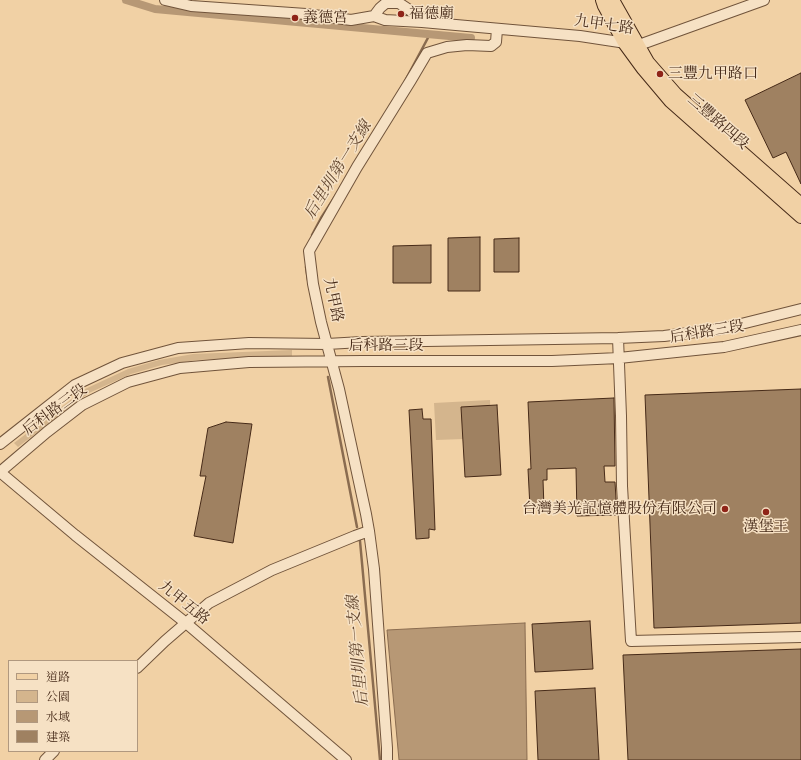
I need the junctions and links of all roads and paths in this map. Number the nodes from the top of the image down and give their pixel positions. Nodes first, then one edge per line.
1 (165, 0) edge
2 (602, 0) edge
3 (613, 0) edge
4 (764, 0) edge
5 (374, 16) junction
6 (433, 23) junction
7 (497, 29) junction
8 (624, 43) junction
9 (639, 45) junction
10 (801, 204) edge
11 (801, 217) edge
12 (801, 309) edge
13 (801, 330) edge
14 (618, 338) junction
15 (327, 344) junction
16 (619, 358) junction
17 (332, 362) junction
18 (0, 444) edge
19 (0, 472) edge
20 (369, 531) junction
21 (186, 623) junction
22 (801, 636) edge
23 (138, 667) edge
24 (53, 752) edge
25 (45, 760) edge
26 (346, 760) edge
27 (387, 760) edge

1 - 5 street, 九甲七路
2 - 8 main road, 三豐路四段
3 - 9 main road, 三豐路四段
4 - 9 street, 九甲七路
5 - 6 street, 九甲七路
5 - 6 street, 九甲七路
6 - 7 street, 九甲七路
7 - 8 street, 九甲七路
7 - 15 street, 九甲路
8 - 9 street, 九甲七路
8 - 11 main road, 三豐路四段
9 - 10 main road, 三豐路四段
12 - 14 street, 后科路三段
13 - 16 street, 后科路三段
14 - 15 street, 后科路三段
14 - 16 street
15 - 17 street, 九甲路
15 - 18 street, 后科路三段
16 - 17 street, 后科路三段
16 - 22 street
17 - 19 street, 后科路三段
17 - 20 street, 九甲路
19 - 21 street, 九甲五路
20 - 21 street
20 - 27 street, 九甲路
21 - 23 street
21 - 26 street, 九甲五路
24 - 25 street

